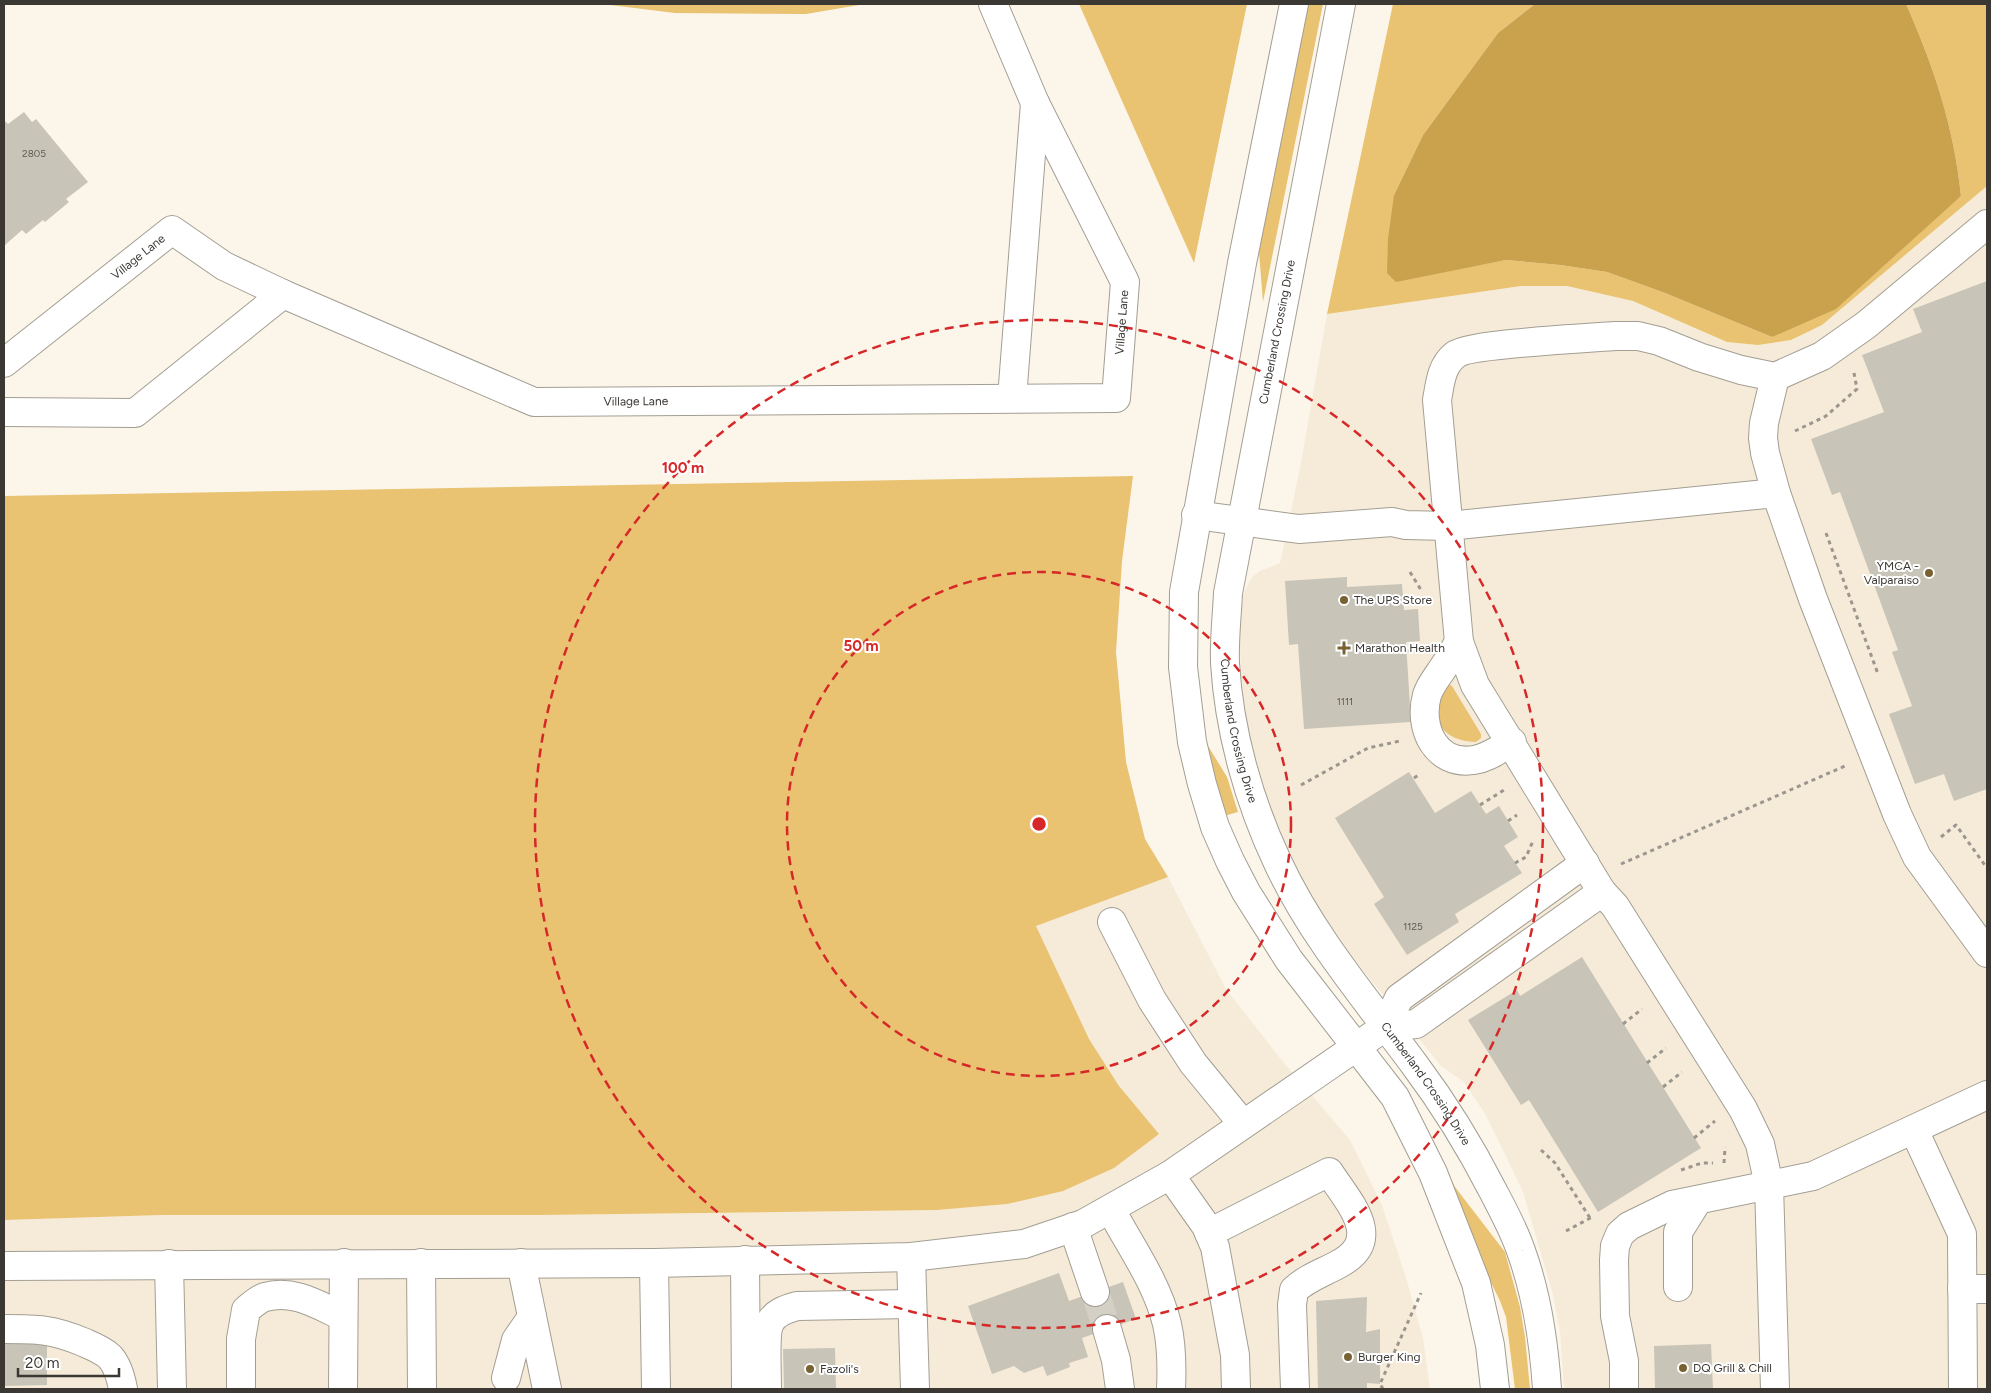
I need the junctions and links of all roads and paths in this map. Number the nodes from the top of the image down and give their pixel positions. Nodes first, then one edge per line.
1 (993, 4) edge
2 (1294, 4) edge
3 (1341, 4) edge
4 (1035, 103) junction
5 (1987, 224) edge
6 (283, 294) junction
7 (4, 363) edge
8 (1853, 370) dead end
9 (1775, 377) junction
10 (1012, 398) junction
11 (4, 412) edge
12 (1793, 432) dead end
13 (1776, 493) junction
14 (1196, 515) junction
15 (1240, 522) junction
16 (1448, 526) junction
17 (1824, 529) dead end
18 (1410, 572) dead end
19 (1424, 596) dead end
20 (1459, 642) junction
21 (1406, 651) dead end
22 (1421, 651) dead end
23 (1877, 683) dead end
24 (1404, 741) dead end
25 (1512, 742) junction
26 (1850, 764) dead end
27 (1504, 784) dead end
28 (1301, 785) dead end
29 (1480, 805) dead end
30 (1940, 837) dead end
31 (1533, 840) dead end
32 (1515, 863) dead end
33 (1585, 863) junction
34 (1621, 864) dead end
35 (1987, 868) edge
36 (1602, 892) junction
37 (1112, 922) dead end
38 (1987, 953) edge
39 (1645, 1007) dead end
40 (1623, 1024) dead end
41 (1385, 1027) junction
42 (1669, 1045) dead end
43 (1357, 1046) junction
44 (1647, 1063) dead end
45 (1685, 1069) dead end
46 (1663, 1087) dead end
47 (1987, 1095) edge
48 (1716, 1120) dead end
49 (1242, 1124) junction
50 (1914, 1130) junction
51 (1694, 1138) dead end
52 (1725, 1144) dead end
53 (1541, 1150) dead end
54 (1680, 1170) dead end
55 (1170, 1175) junction
56 (1769, 1185) junction
57 (1698, 1200) junction
58 (1111, 1210) junction
59 (1598, 1214) dead end
60 (1590, 1218) junction
61 (1073, 1227) junction
62 (1566, 1231) dead end
63 (1209, 1233) junction
64 (910, 1257) junction
65 (744, 1260) junction
66 (344, 1263) junction
67 (421, 1263) junction
68 (521, 1263) junction
69 (654, 1263) junction
70 (169, 1264) junction
71 (4, 1266) edge
72 (1614, 1283) junction
73 (1678, 1286) dead end
74 (1975, 1289) edge
75 (1095, 1292) tunnel mouth
76 (1421, 1293) dead end
77 (912, 1304) junction
78 (342, 1316) junction
79 (532, 1317) junction
80 (4, 1329) edge
81 (1107, 1330) tunnel mouth
82 (506, 1378) dead end
83 (123, 1389) edge
84 (172, 1389) edge
85 (241, 1389) edge
86 (343, 1389) edge
87 (422, 1389) edge
88 (547, 1389) edge
89 (656, 1389) edge
90 (746, 1389) edge
91 (767, 1389) edge
92 (915, 1389) edge
93 (1120, 1389) edge
94 (1171, 1389) edge
95 (1236, 1389) edge
96 (1295, 1389) edge
97 (1383, 1389) edge
98 (1495, 1389) edge
99 (1547, 1389) edge
100 (1624, 1389) edge
101 (1643, 1389) edge
102 (1775, 1389) edge
103 (1962, 1389) edge

1 - 4 street, Village Lane
2 - 14 street
3 - 15 street, Cumberland Crossing Drive
4 - 10 street, Village Lane
4 - 10 street, Village Lane
5 - 9 street
6 - 7 street, Village Lane
6 - 10 street, Village Lane
6 - 11 street
8 - 12 path
9 - 13 street
9 - 16 street
13 - 16 street
13 - 38 street
14 - 15 street
14 - 43 street
15 - 16 street
15 - 41 street, Cumberland Crossing Drive
16 - 20 street
17 - 23 path
18 - 19 path
20 - 25 street
20 - 25 street
21 - 22 path
24 - 28 path
25 - 33 street
26 - 34 path
27 - 29 path
30 - 35 path
31 - 32 path
33 - 36 street
33 - 41 street
36 - 41 street
36 - 56 street
37 - 49 street
39 - 40 path
41 - 43 street
41 - 99 street, Cumberland Crossing Drive
42 - 44 path
43 - 49 street
43 - 98 street
45 - 46 path
47 - 50 street
48 - 51 path
49 - 55 street
50 - 56 street
50 - 74 street
52 - 54 path
53 - 60 path
55 - 58 street
55 - 63 street
56 - 57 street
56 - 102 street
57 - 72 street
57 - 73 street
58 - 61 street
58 - 94 street
59 - 60 path
60 - 62 path
61 - 64 street
61 - 75 street
63 - 95 street
63 - 96 street
64 - 65 street
64 - 77 street
65 - 69 street
65 - 90 street
66 - 67 street
66 - 70 street
66 - 78 street
67 - 68 street
67 - 87 street
68 - 69 street
68 - 79 street
69 - 89 street
70 - 71 street
70 - 84 street
72 - 100 street
72 - 101 street
74 - 103 street
76 - 97 path
77 - 91 street
77 - 92 street
78 - 85 street
78 - 86 street
79 - 82 street
79 - 88 street
80 - 83 street
81 - 93 street

